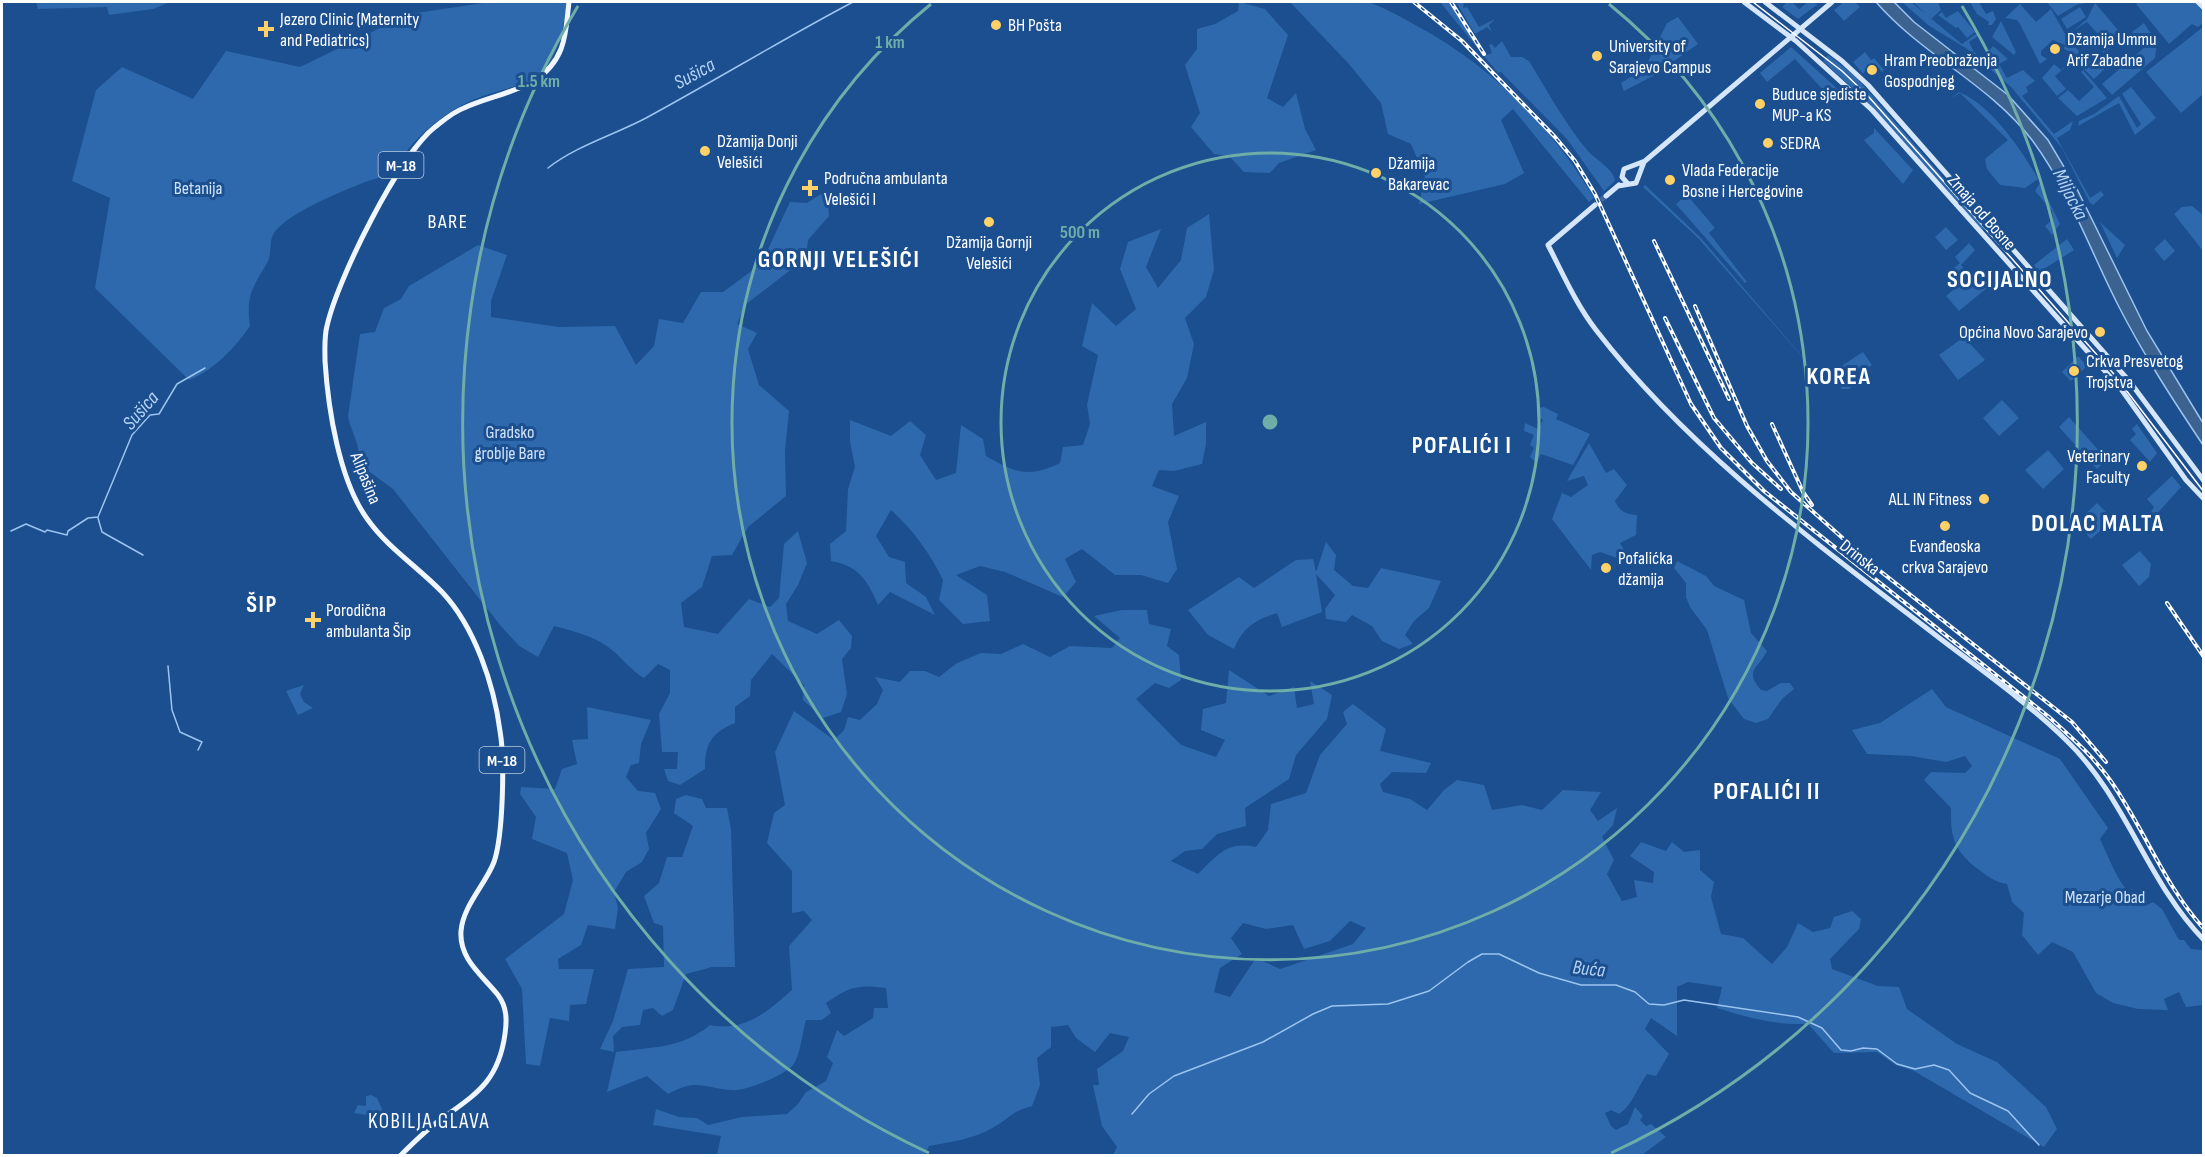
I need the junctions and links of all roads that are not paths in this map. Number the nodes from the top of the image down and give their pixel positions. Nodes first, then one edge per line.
1 (569, 2) edge
2 (1744, 2) edge
3 (1765, 2) edge
4 (1832, 2) edge
5 (2198, 2) edge
6 (2204, 8) edge
7 (1800, 28) junction
8 (1790, 36) junction
9 (1645, 161) junction
10 (1632, 166) junction
11 (1640, 171) junction
12 (1623, 179) junction
13 (1628, 184) junction
14 (1618, 186) junction
15 (1606, 196) tunnel mouth
16 (1595, 205) tunnel mouth
17 (2203, 481) edge
18 (2194, 490) junction
19 (2204, 499) edge
20 (2204, 940) edge
21 (400, 1155) edge

1 - 21 main road, Alipašina / M-18
2 - 8 main road, Zmaja od Bosne
3 - 7 main road, Zmaja od Bosne
4 - 7 main road
5 - 6 main road
7 - 8 main road
7 - 17 main road, Zmaja od Bosne
8 - 9 main road
8 - 18 main road, Zmaja od Bosne
9 - 10 main road
9 - 11 main road
10 - 11 main road
10 - 12 main road
11 - 13 main road
12 - 13 main road
12 - 14 main road
13 - 14 main road
14 - 15 main road
16 - 20 main road, Drinska
17 - 18 main road
18 - 19 main road, Zmaja od Bosne

